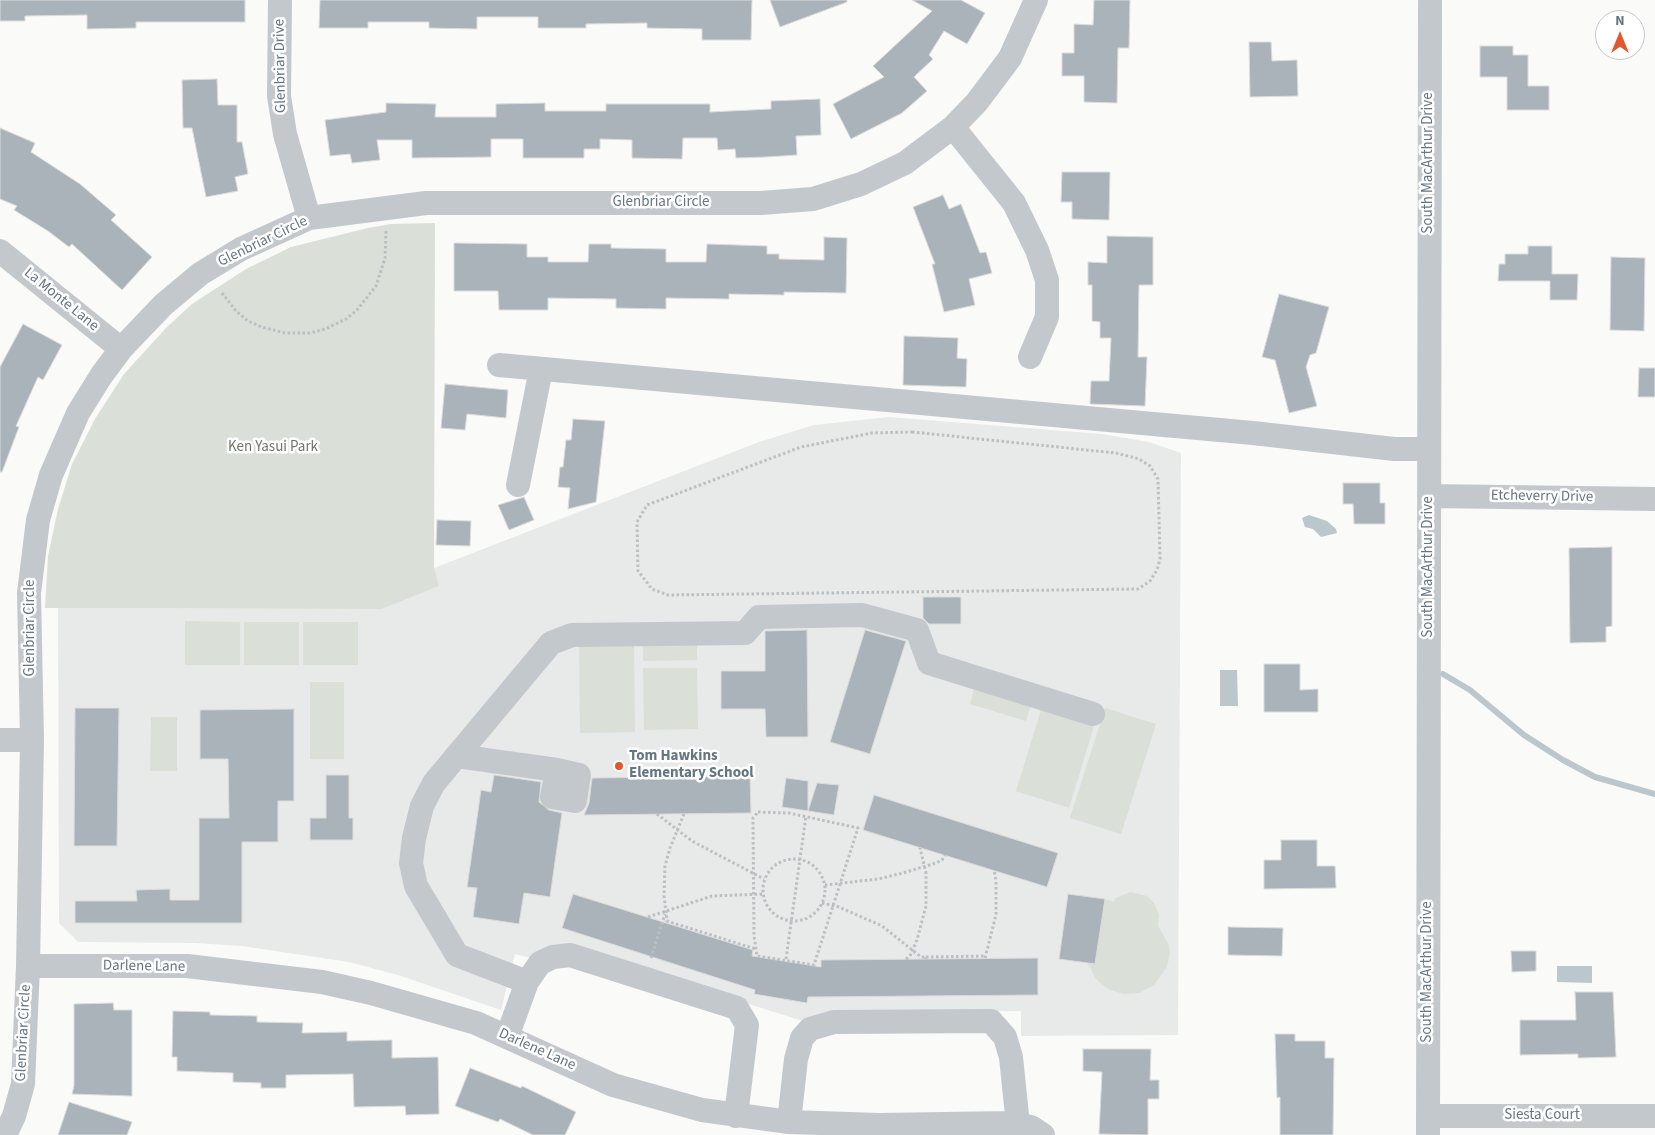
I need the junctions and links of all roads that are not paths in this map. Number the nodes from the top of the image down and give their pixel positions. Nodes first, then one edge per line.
1 (280, 0) edge
2 (1036, 0) edge
3 (1430, 0) edge
4 (953, 127) junction
5 (309, 218) junction
6 (0, 251) edge
7 (121, 349) junction
8 (1030, 357) dead end
9 (498, 365) dead end
10 (541, 369) junction
11 (1429, 449) junction
12 (518, 485) dead end
13 (1429, 496) junction
14 (1655, 499) edge
15 (1093, 714) dead end
16 (0, 740) edge
17 (32, 740) junction
18 (457, 756) junction
19 (557, 770) dead end
20 (28, 966) junction
21 (527, 982) junction
22 (507, 1037) junction
23 (736, 1116) junction
24 (1655, 1116) edge
25 (789, 1122) junction
26 (1018, 1125) junction
27 (1428, 1126) edge
28 (5, 1135) edge
29 (1043, 1135) edge

1 - 5 street, Glenbriar Drive
2 - 4 street, Glenbriar Circle
3 - 11 street, South MacArthur Drive
4 - 5 street, Glenbriar Circle
4 - 8 street
5 - 7 street, Glenbriar Circle
6 - 7 street, La Monte Lane
7 - 17 street, Glenbriar Circle
9 - 10 street
10 - 11 street
10 - 12 street
11 - 13 street, South MacArthur Drive
13 - 14 street, Etcheverry Drive
13 - 27 street, South MacArthur Drive
15 - 18 street
16 - 17 street
17 - 20 street, Glenbriar Circle
18 - 19 street
18 - 21 street
20 - 22 street, Darlene Lane
20 - 28 street, Glenbriar Circle
21 - 22 street
21 - 23 street
22 - 23 street, Darlene Lane
23 - 25 street, Darlene Lane
24 - 27 street, Siesta Court
25 - 26 street, Darlene Lane
25 - 26 street
26 - 29 street, Darlene Lane

